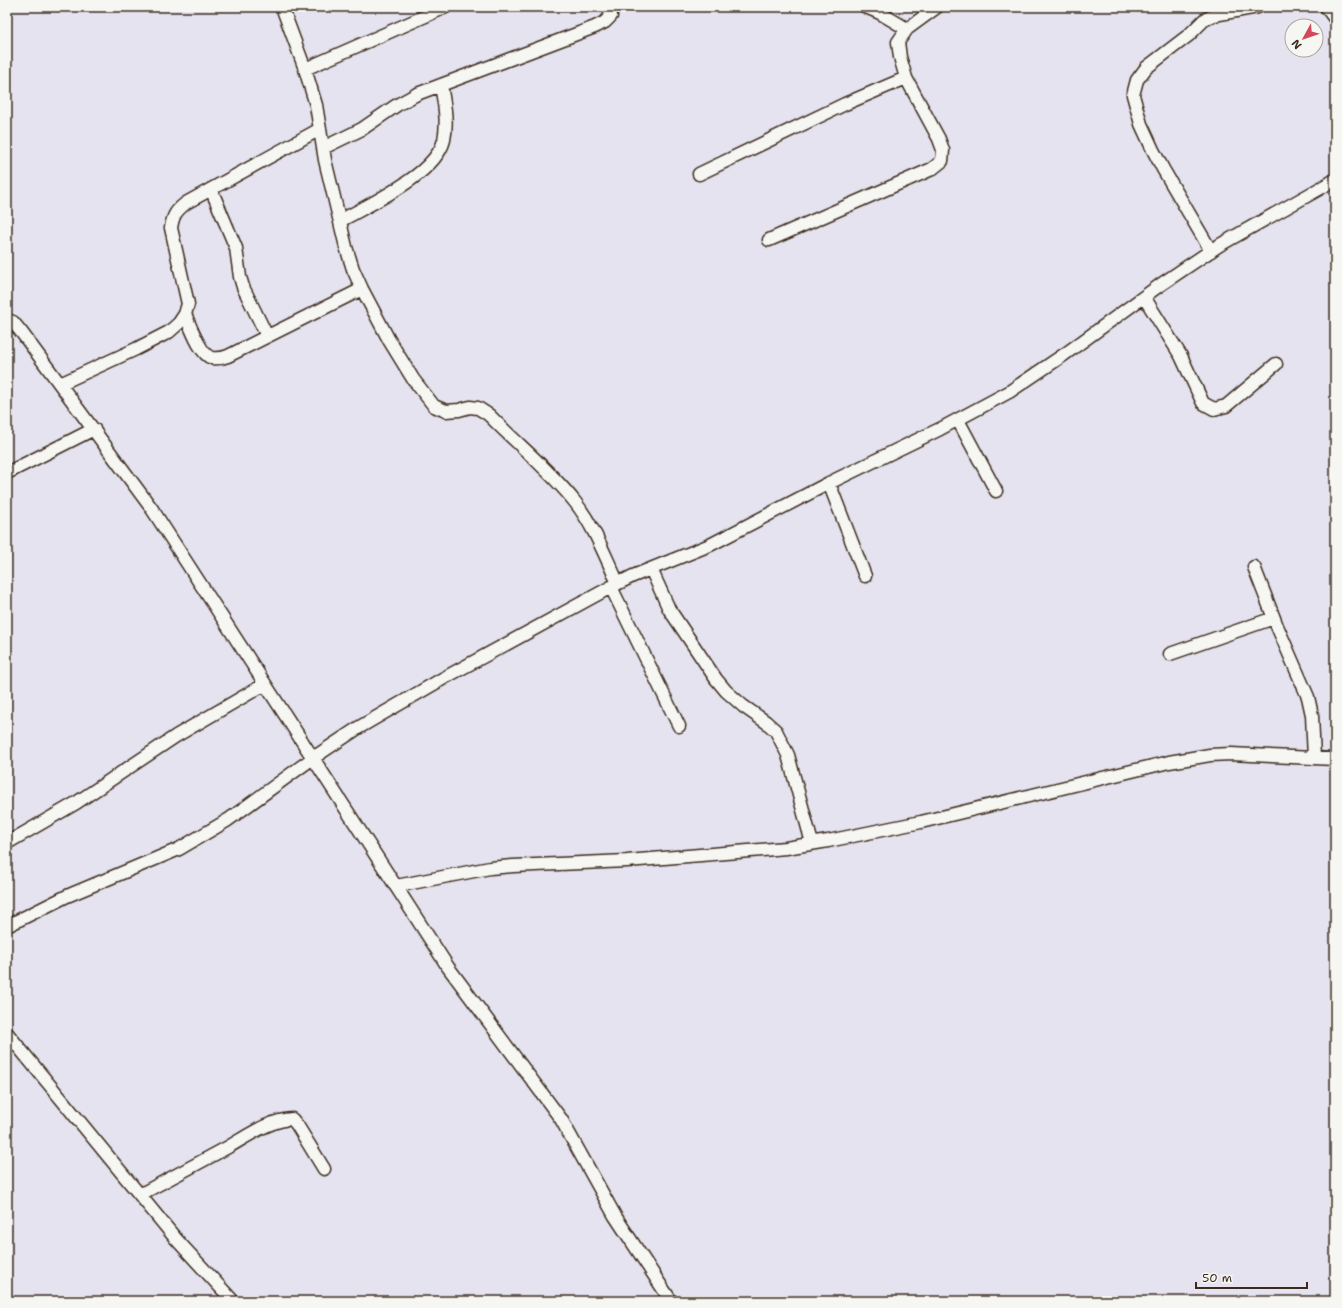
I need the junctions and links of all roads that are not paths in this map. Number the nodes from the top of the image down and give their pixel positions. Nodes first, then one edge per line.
1 (282, 7) edge
2 (446, 7) edge
3 (610, 7) edge
4 (866, 7) edge
5 (937, 7) edge
6 (1258, 7) edge
7 (1326, 7) edge
8 (1335, 19) edge
9 (907, 28) junction
10 (305, 69) junction
11 (906, 78) junction
12 (442, 85) junction
13 (320, 128) junction
14 (324, 148) junction
15 (698, 174) dead end
16 (1335, 180) edge
17 (211, 189) junction
18 (340, 221) junction
19 (769, 240) dead end
20 (1211, 251) junction
21 (362, 289) junction
22 (1144, 297) junction
23 (185, 314) junction
24 (7, 320) edge
25 (267, 336) junction
26 (1276, 364) dead end
27 (60, 384) junction
28 (958, 420) junction
29 (94, 429) junction
30 (7, 473) edge
31 (829, 483) junction
32 (996, 491) dead end
33 (1254, 567) dead end
34 (651, 569) junction
35 (865, 576) dead end
36 (615, 585) junction
37 (1274, 618) junction
38 (1170, 654) dead end
39 (265, 684) junction
40 (680, 726) dead end
41 (313, 758) junction
42 (1314, 758) junction
43 (1335, 759) edge
44 (8, 839) edge
45 (812, 843) junction
46 (396, 886) junction
47 (7, 926) edge
48 (7, 1032) edge
49 (324, 1169) dead end
50 (141, 1194) junction
51 (233, 1301) edge
52 (671, 1301) edge

1 - 10 street
2 - 10 street
3 - 12 street
4 - 9 street
5 - 9 street
6 - 20 street
7 - 8 street
9 - 11 street
10 - 13 street
11 - 15 street
11 - 19 street
12 - 14 street
12 - 18 street
13 - 14 street
13 - 17 street
14 - 18 street
16 - 20 street
17 - 23 street
17 - 25 street
18 - 21 street
20 - 22 street
21 - 25 street
21 - 36 street
22 - 26 street
22 - 28 street
23 - 25 street
23 - 27 street
24 - 27 street
27 - 29 street
28 - 31 street
28 - 32 street
29 - 30 street
29 - 39 street
31 - 34 street
31 - 35 street
33 - 37 street
34 - 36 street
34 - 45 street
36 - 40 street
36 - 41 street
37 - 38 street
37 - 42 street
39 - 41 street
39 - 44 street
41 - 46 street
41 - 47 street
42 - 43 street
42 - 45 street
45 - 46 street
46 - 52 street
48 - 50 street
49 - 50 street
50 - 51 street

